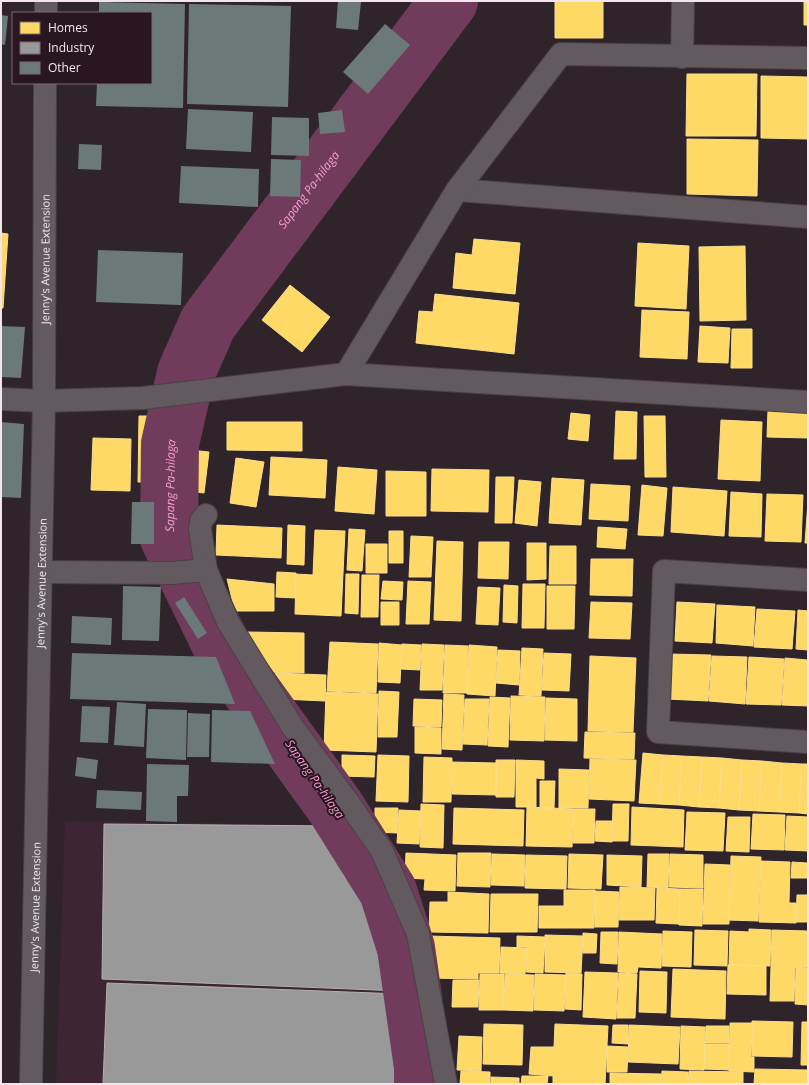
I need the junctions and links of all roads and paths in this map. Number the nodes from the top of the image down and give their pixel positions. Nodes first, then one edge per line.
1 (46, 1) edge
2 (683, 1) edge
3 (46, 12) edge
4 (682, 57) junction
5 (808, 58) edge
6 (45, 84) edge
7 (457, 190) junction
8 (808, 217) edge
9 (346, 374) junction
10 (1, 399) edge
11 (44, 401) junction
12 (808, 402) edge
13 (206, 515) dead end
14 (200, 571) junction
15 (41, 572) junction
16 (808, 580) edge
17 (808, 742) edge
18 (31, 1084) edge
19 (446, 1084) edge

1 - 3 street
2 - 4 street
4 - 5 street
4 - 7 street
6 - 11 street, Jenny's Avenue Extension
7 - 8 street
7 - 9 street
9 - 11 street
9 - 12 street
10 - 11 street
11 - 15 street, Jenny's Avenue Extension
13 - 14 street
14 - 15 street
14 - 19 street
15 - 18 street, Jenny's Avenue Extension
16 - 17 street

